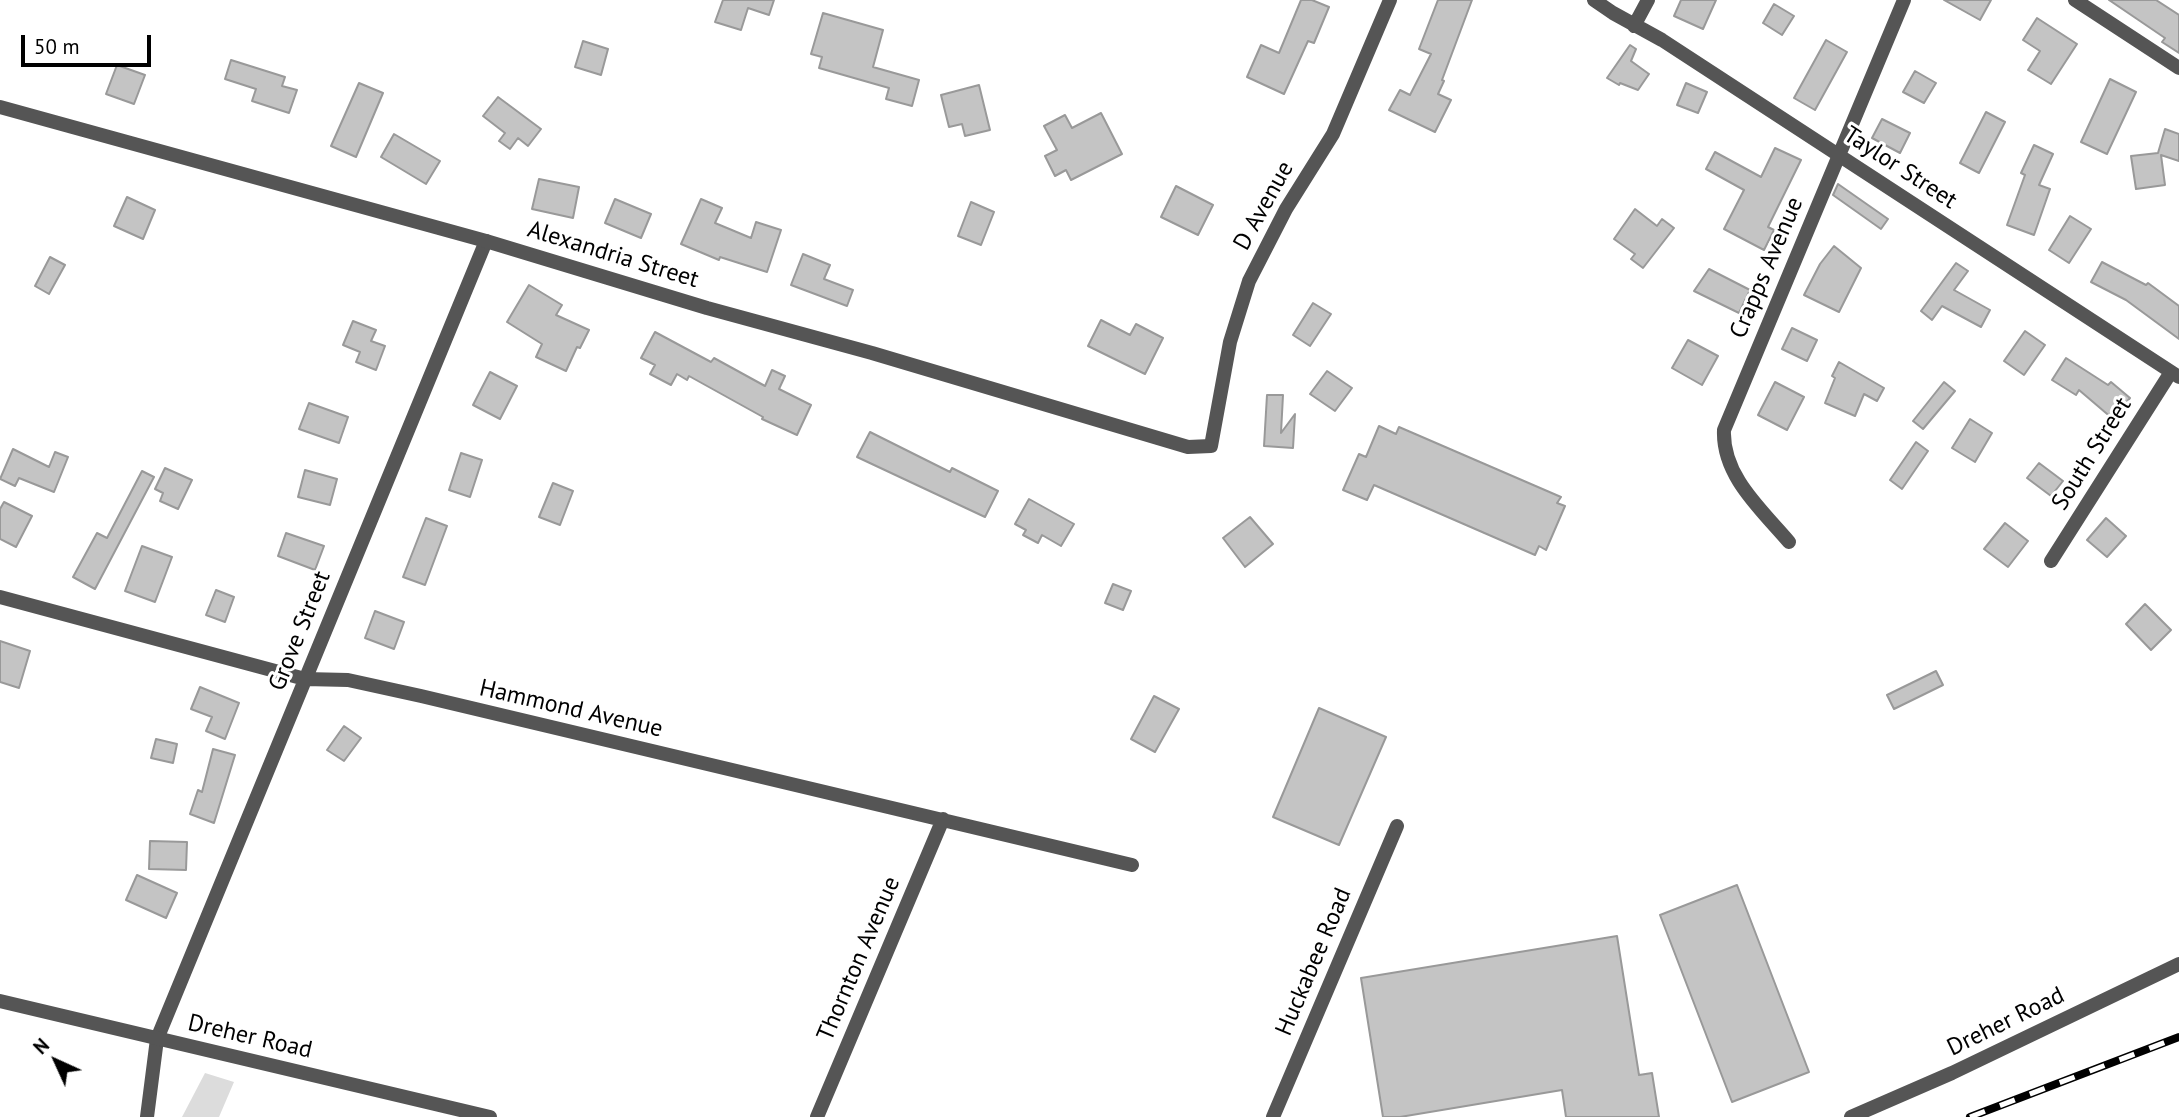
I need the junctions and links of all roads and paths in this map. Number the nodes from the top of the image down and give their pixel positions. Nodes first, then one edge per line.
1 (1390, 0) edge
2 (1594, 0) edge
3 (1648, 0) edge
4 (1904, 0) edge
5 (2075, 0) edge
6 (1634, 26) junction
7 (2179, 68) edge
8 (0, 107) edge
9 (1838, 154) junction
10 (486, 241) junction
11 (2175, 374) edge
12 (1211, 446) joint
13 (1789, 542) dead end
14 (2051, 561) dead end
15 (0, 597) edge
16 (305, 679) junction
17 (943, 819) junction
18 (1397, 825) dead end
19 (1132, 865) dead end
20 (2179, 964) edge
21 (0, 1001) edge
22 (157, 1039) junction
23 (147, 1117) edge
24 (491, 1117) edge
25 (817, 1117) edge
26 (1273, 1117) edge
27 (1851, 1117) edge

1 - 12 street, D Avenue
2 - 6 street, Taylor Street
3 - 6 street
4 - 9 street, Crapps Avenue
5 - 7 street
6 - 9 street, Taylor Street
8 - 10 street, Alexandria Street
9 - 11 street, Taylor Street
9 - 13 street, Crapps Avenue
10 - 12 street, Alexandria Street
10 - 16 street, Grove Street
11 - 14 street, South Street
15 - 16 street, Hammond Avenue
16 - 17 street, Hammond Avenue
16 - 22 street, Grove Street
17 - 19 street, Hammond Avenue
17 - 25 street, Thornton Avenue
18 - 26 street, Huckabee Road
20 - 27 street, Dreher Road
21 - 22 street, Dreher Road
22 - 23 street, Grove Street
22 - 24 street, Dreher Road

